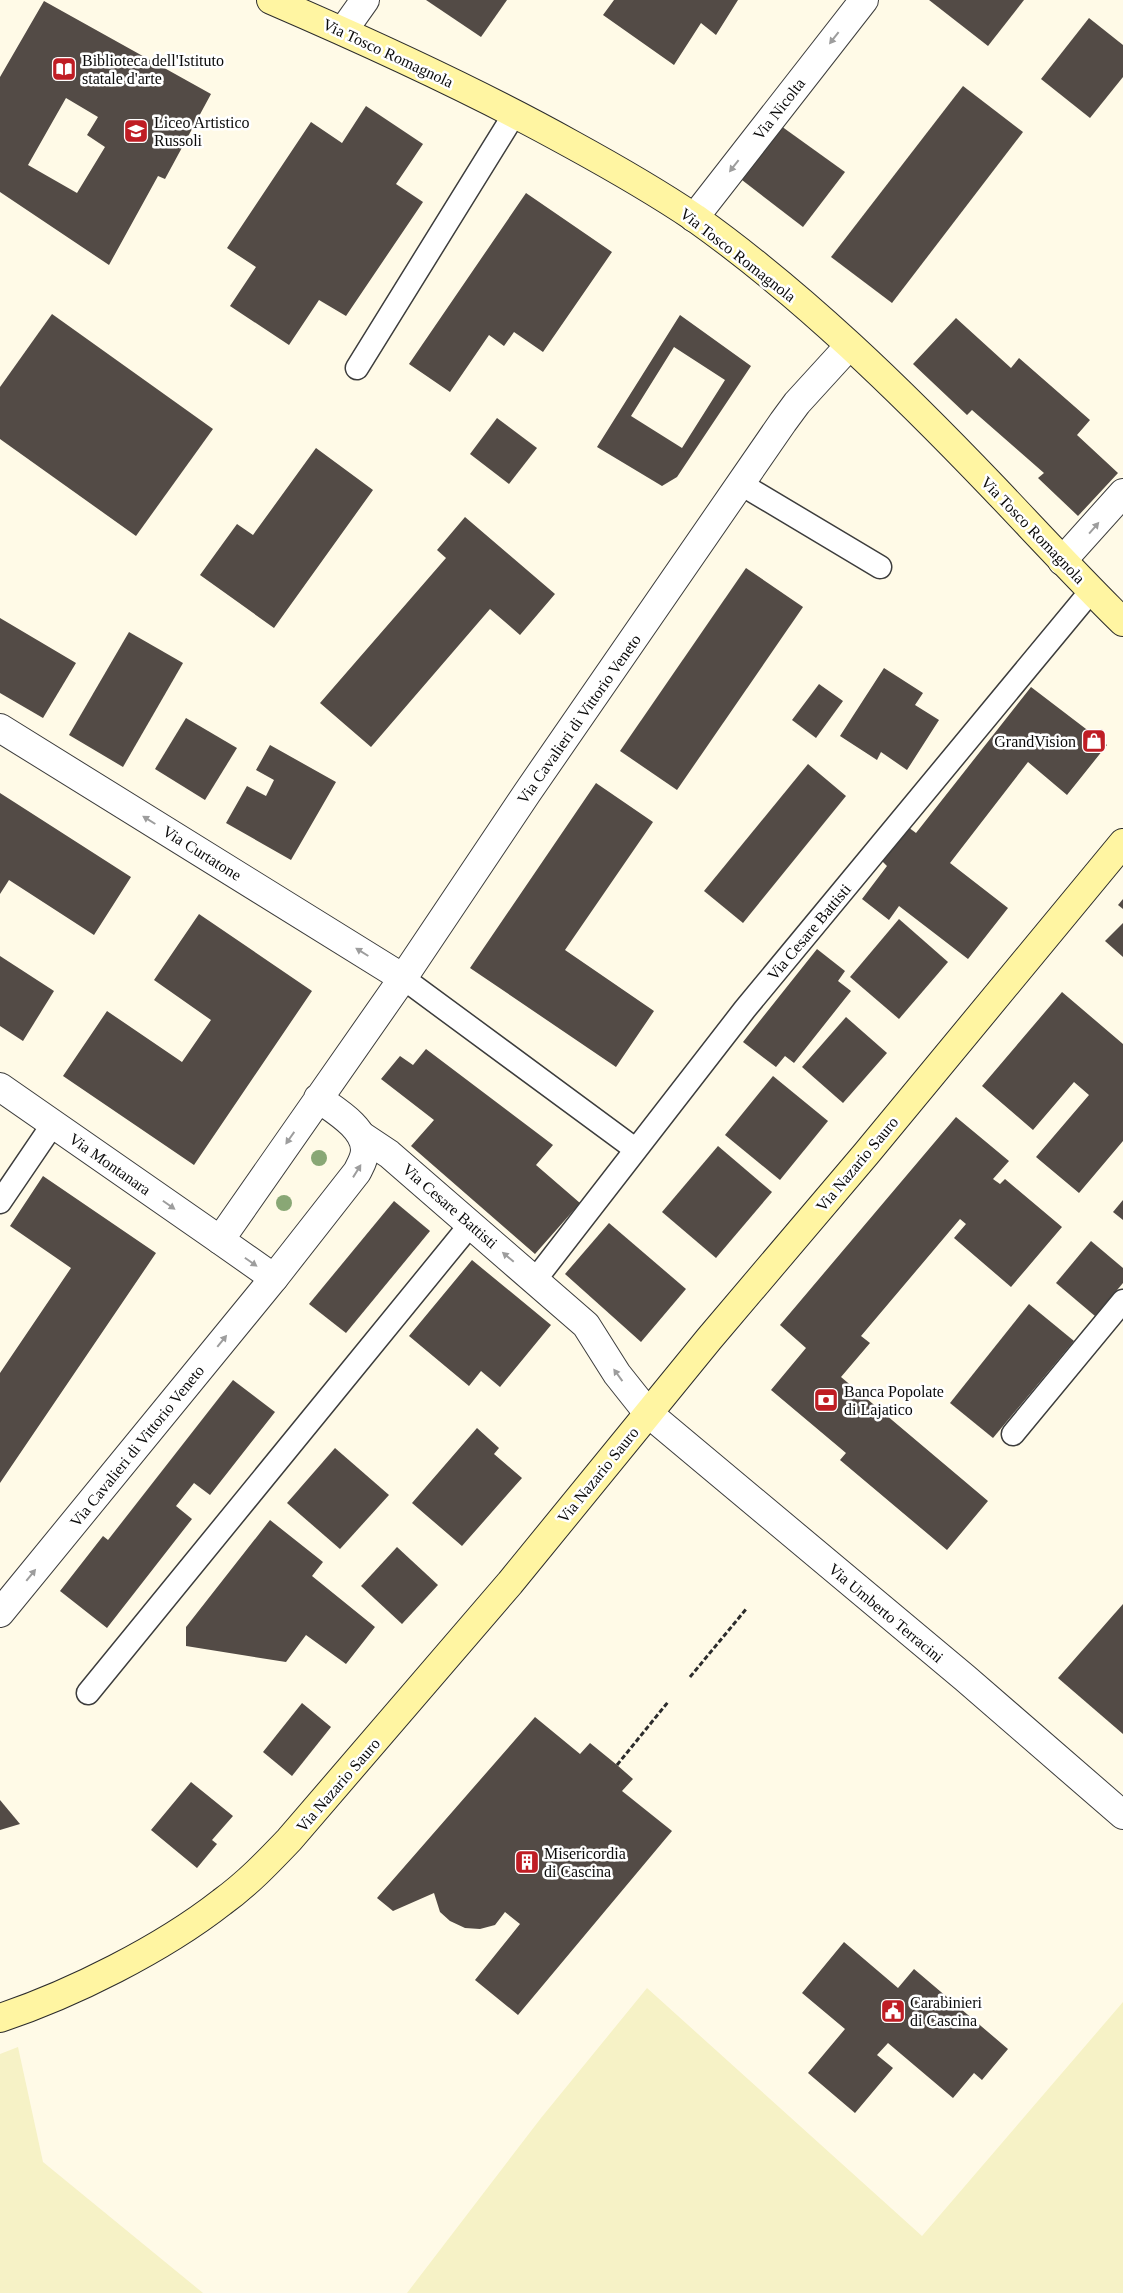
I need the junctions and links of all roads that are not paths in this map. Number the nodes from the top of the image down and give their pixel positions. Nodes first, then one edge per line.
1 (272, 0) edge
2 (365, 0) edge
3 (864, 0) edge
4 (343, 31) junction
5 (515, 113) junction
6 (694, 218) junction
7 (849, 346) junction
8 (357, 368) dead end
9 (741, 484) junction
10 (1123, 493) edge
11 (1062, 561) junction
12 (880, 567) dead end
13 (1091, 591) junction
14 (1123, 622) edge
15 (0, 728) edge
16 (1123, 843) edge
17 (403, 978) junction
18 (0, 1087) edge
19 (318, 1098) junction
20 (53, 1124) junction
21 (362, 1136) junction
22 (635, 1149) junction
23 (0, 1202) edge
24 (470, 1225) junction
25 (220, 1240) junction
26 (274, 1278) junction
27 (535, 1280) junction
28 (1123, 1301) edge
29 (648, 1413) junction
30 (1013, 1434) dead end
31 (0, 1613) edge
32 (88, 1693) dead end
33 (1123, 1815) edge
34 (0, 2018) edge

1 - 4 main road, Via Tosco Romagnola
2 - 4 street
3 -> 6 street, Via Nicolta
4 - 5 main road, Via Tosco Romagnola
5 - 6 main road, Via Tosco Romagnola
5 - 8 lane
6 - 7 main road, Via Tosco Romagnola
7 - 9 street, Via Cavalieri di Vittorio Veneto
7 - 11 main road, Via Tosco Romagnola
9 - 12 lane
9 - 17 street, Via Cavalieri di Vittorio Veneto
11 -> 10 street
11 - 13 main road, Via Tosco Romagnola
13 - 14 main road, Via Tosco Romagnola
13 - 22 lane, Via Cesare Battisti
17 -> 15 street, Via Curtatone
16 - 29 main road, Via Nazario Sauro
17 - 19 street, Via Cavalieri di Vittorio Veneto
17 - 22 lane
18 - 20 street, Via Montanara
19 - 21 street
19 -> 25 street, Via Cavalieri di Vittorio Veneto
20 - 23 lane
20 -> 25 street, Via Montanara
21 - 24 street, Via Cesare Battisti
26 -> 21 street, Via Cavalieri di Vittorio Veneto
22 - 27 lane, Via Cesare Battisti
27 -> 24 street, Via Cesare Battisti
24 - 32 lane
25 -> 26 street
31 -> 26 street, Via Cavalieri di Vittorio Veneto
29 -> 27 street, Via Cesare Battisti
28 - 30 lane
29 - 33 street, Via Umberto Terracini
29 - 34 main road, Via Nazario Sauro

